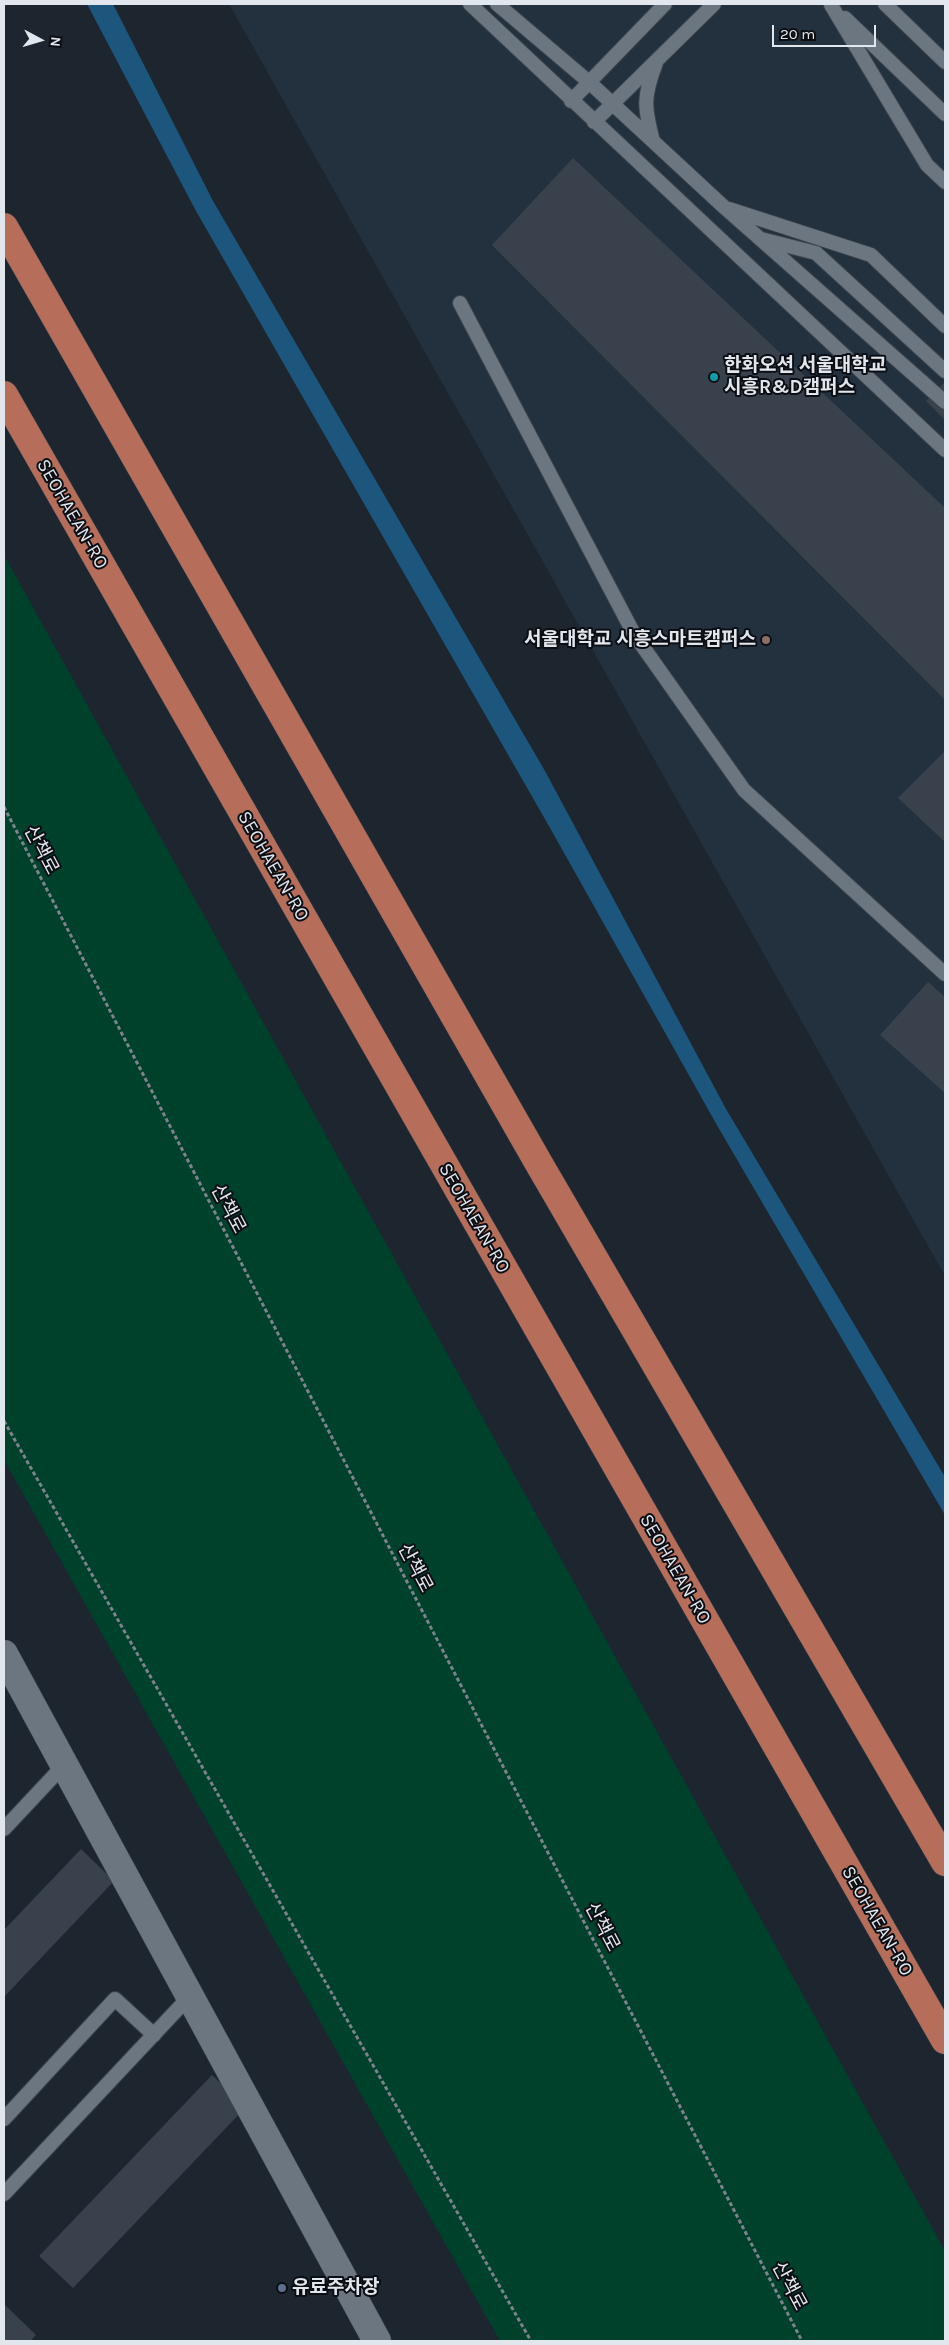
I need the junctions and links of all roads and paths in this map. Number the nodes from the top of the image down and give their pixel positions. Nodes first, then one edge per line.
1 (470, 4) edge
2 (497, 4) edge
3 (665, 4) edge
4 (714, 4) edge
5 (830, 4) edge
6 (885, 4) edge
7 (657, 59) junction
8 (945, 62) edge
9 (589, 82) junction
10 (571, 100) junction
11 (612, 104) junction
12 (945, 114) edge
13 (594, 122) junction
14 (653, 142) junction
15 (945, 182) edge
16 (724, 207) junction
17 (4, 227) edge
18 (759, 238) junction
19 (460, 303) dead end
20 (945, 326) edge
21 (945, 371) edge
22 (4, 394) edge
23 (945, 402) edge
24 (945, 450) edge
25 (4, 808) edge
26 (945, 974) edge
27 (4, 1421) edge
28 (4, 1654) edge
29 (64, 1765) junction
30 (4, 1828) edge
31 (945, 1862) edge
32 (190, 1996) junction
33 (154, 2034) junction
34 (945, 2040) edge
35 (4, 2119) edge
36 (4, 2194) edge
37 (377, 2341) edge
38 (530, 2341) edge
39 (802, 2341) edge

1 - 10 lane
2 - 9 lane
3 - 9 lane
4 - 7 lane
5 - 12 lane
5 - 15 lane
6 - 8 lane
7 - 11 lane
7 - 14 lane
9 - 10 lane
9 - 11 lane
10 - 13 lane
11 - 13 lane
11 - 14 lane
13 - 24 lane
14 - 16 lane
16 - 18 lane
16 - 20 lane
17 - 31 main road
18 - 21 lane
18 - 23 lane
19 - 26 lane
22 - 34 main road, SEOHAEAN-RO
25 - 39 path, 산책로
27 - 38 path
28 - 29 street
29 - 30 lane
29 - 32 street
32 - 33 lane
32 - 37 street
33 - 35 lane
33 - 36 lane

